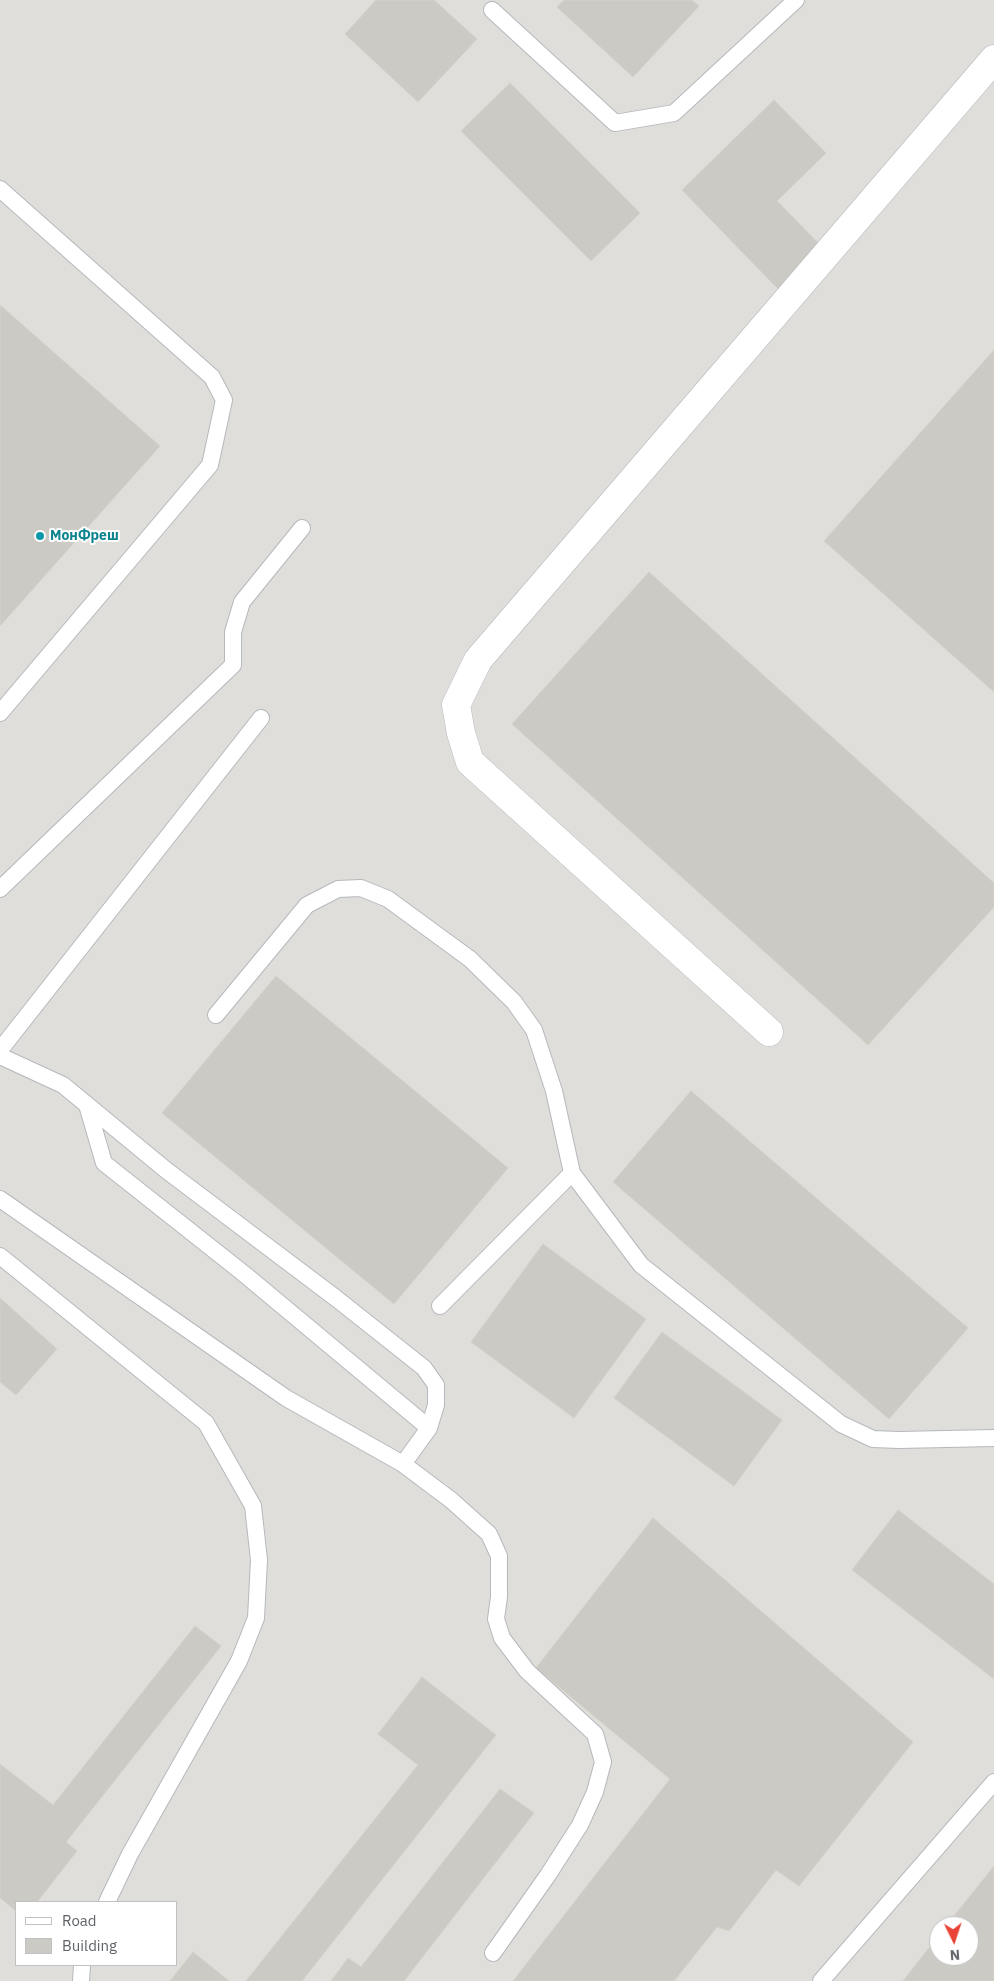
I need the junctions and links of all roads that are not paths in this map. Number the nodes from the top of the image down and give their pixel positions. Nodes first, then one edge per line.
1 (796, 0) edge
2 (492, 10) dead end
3 (994, 59) edge
4 (0, 189) edge
5 (302, 528) dead end
6 (0, 712) edge
7 (261, 718) dead end
8 (0, 889) edge
9 (216, 1015) dead end
10 (769, 1032) dead end
11 (0, 1050) edge
12 (0, 1056) edge
13 (88, 1106) junction
14 (572, 1173) junction
15 (0, 1199) edge
16 (0, 1256) edge
17 (440, 1306) dead end
18 (428, 1428) junction
19 (994, 1438) edge
20 (403, 1464) junction
21 (994, 1782) edge
22 (108, 1901) edge
23 (493, 1953) dead end
24 (82, 1966) edge
25 (81, 1981) edge
26 (822, 1981) edge

1 - 2 lane
3 - 10 street
4 - 6 lane
5 - 8 lane
7 - 11 lane
9 - 14 lane
12 - 13 lane
13 - 18 lane
13 - 18 lane
14 - 17 lane
14 - 19 lane
15 - 20 lane
16 - 22 lane
18 - 20 lane
20 - 23 lane
21 - 26 lane
24 - 25 lane

